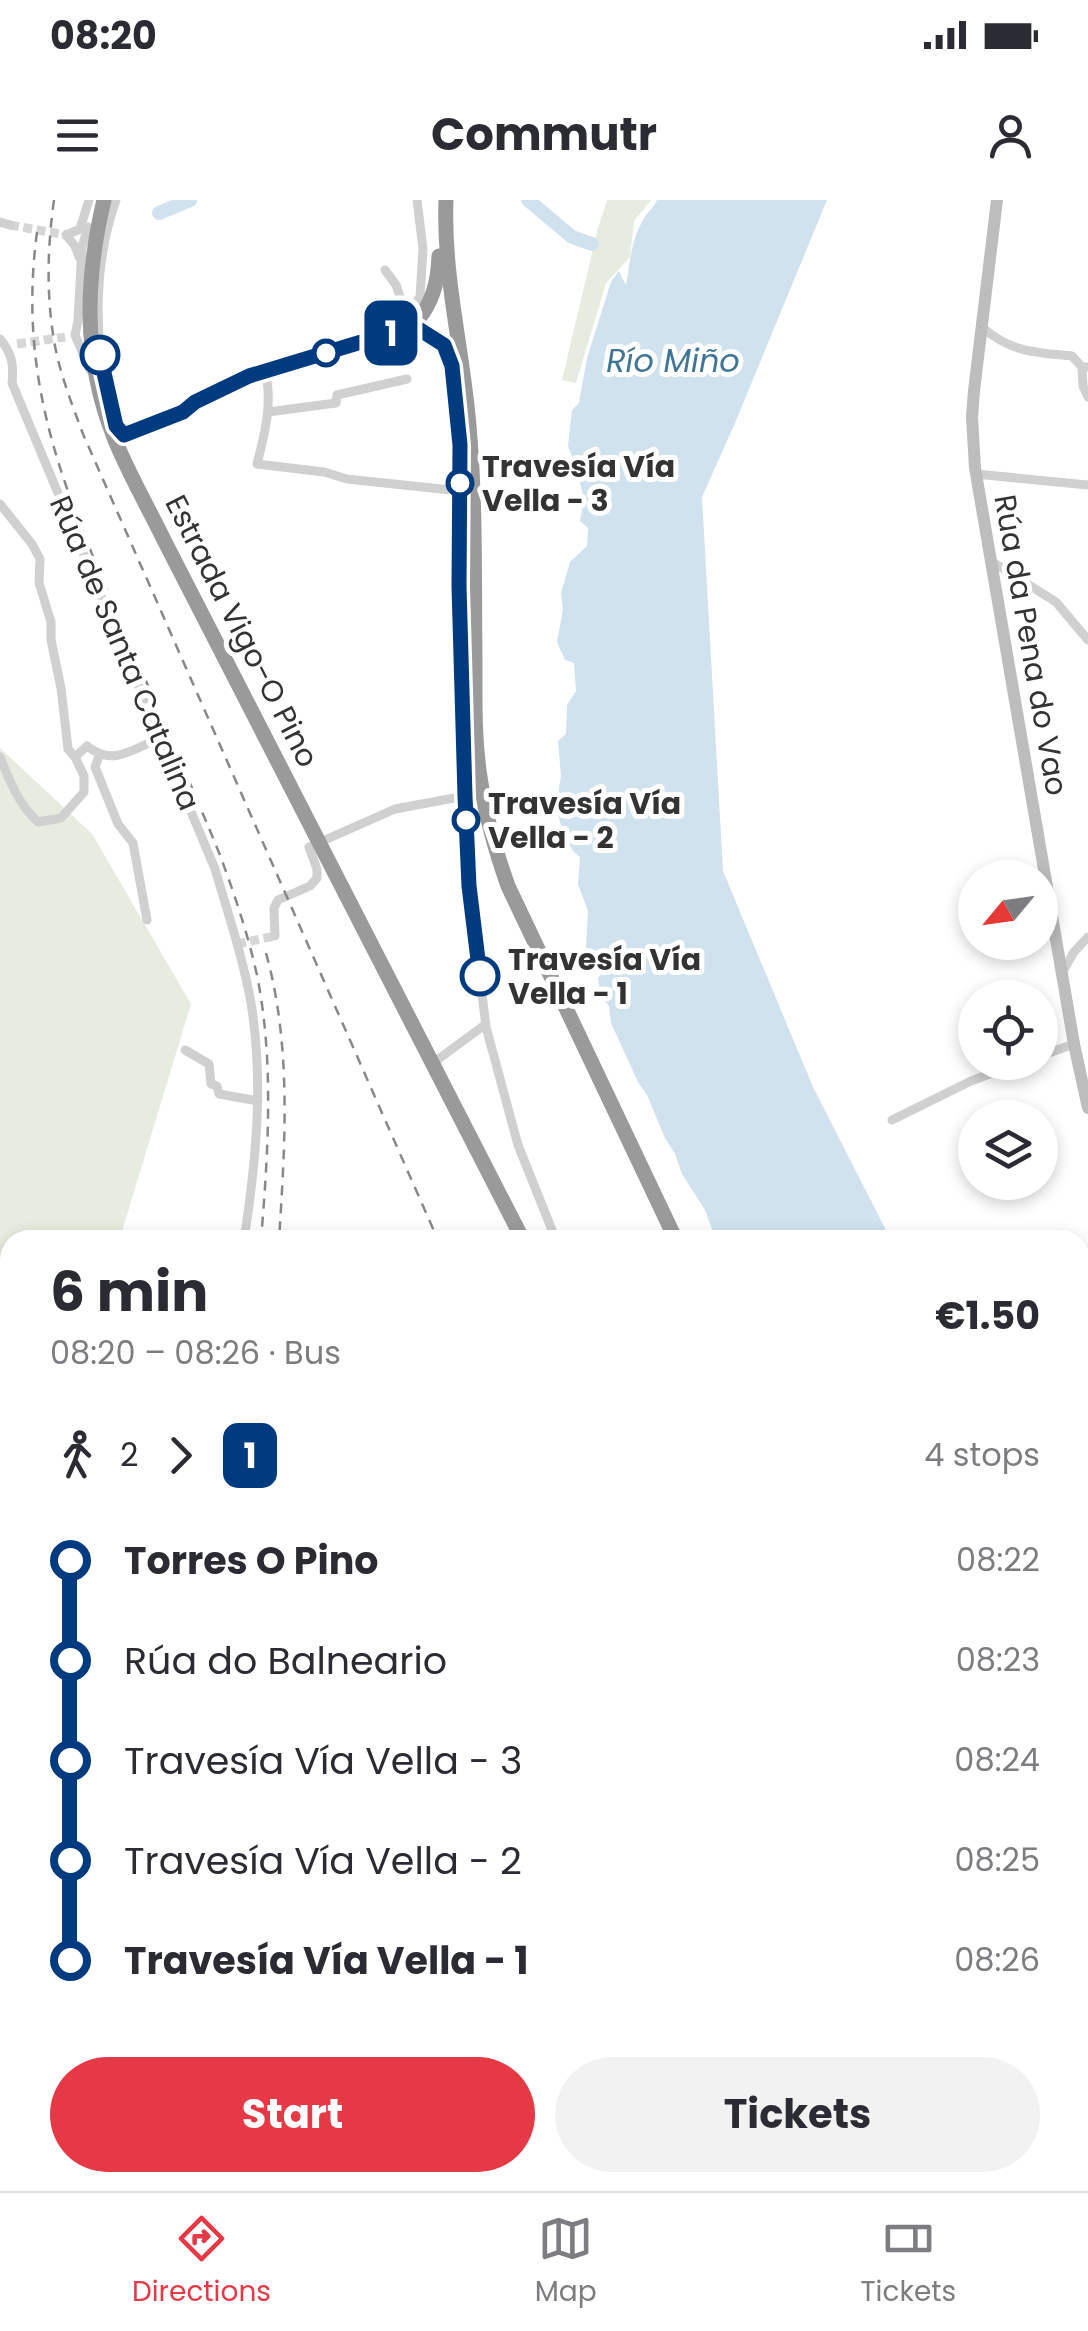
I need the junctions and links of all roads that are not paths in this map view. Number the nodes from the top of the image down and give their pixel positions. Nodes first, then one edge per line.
1 (92, 200) edge
2 (104, 200) edge
3 (116, 200) edge
4 (417, 200) edge
5 (444, 200) edge
6 (997, 200) edge
7 (88, 227) junction
8 (80, 268) junction
9 (385, 270) dead end
10 (410, 320) junction
11 (982, 327) junction
12 (86, 337) junction
13 (8, 344) edge
14 (1085, 367) edge
15 (265, 372) junction
16 (408, 379) dead end
17 (12, 383) junction
18 (0, 388) edge
19 (1088, 397) edge
20 (103, 405) junction
21 (268, 412) junction
22 (120, 440) junction
23 (976, 474) junction
24 (1088, 485) edge
25 (460, 491) junction
26 (0, 504) edge
27 (991, 560) junction
28 (1088, 640) edge
29 (160, 738) junction
30 (99, 756) junction
31 (0, 757) edge
32 (76, 757) junction
33 (465, 796) junction
34 (318, 841) junction
35 (148, 920) dead end
36 (275, 936) dead end
37 (1088, 937) edge
38 (1062, 973) junction
39 (486, 1024) junction
40 (1074, 1044) junction
41 (185, 1050) dead end
42 (1058, 1050) edge
43 (433, 1063) junction
44 (971, 1080) edge
45 (258, 1101) junction
46 (1086, 1102) edge
47 (614, 1109) junction
48 (892, 1120) dead end
49 (245, 1230) edge
50 (518, 1230) edge
51 (552, 1230) edge
52 (664, 1230) edge
53 (671, 1230) edge

1 - 7 highway
1 - 8 street
2 - 12 highway, Estrada Vigo-O Pino
3 - 12 street
4 - 10 street
5 - 10 highway
5 - 47 highway
6 - 11 main road, Rúa da Pena do Vao
7 - 8 street
7 - 12 highway
8 - 12 street
9 - 10 street
10 - 15 street
10 - 25 street
11 - 14 street
11 - 23 main road, Rúa da Pena do Vao
12 - 20 highway, Estrada Vigo-O Pino
12 - 20 highway
12 - 22 street
13 - 17 street, Rúa de Santa Catalina
14 - 19 street
15 - 21 street
15 - 22 street
16 - 21 street
17 - 18 street
17 - 29 street, Rúa de Santa Catalina
20 - 22 highway, Estrada Vigo-O Pino
21 - 25 street
22 - 34 highway, Estrada Vigo-O Pino
23 - 24 street
23 - 27 main road, Rúa da Pena do Vao
25 - 33 street
26 - 32 street
27 - 28 street
27 - 38 main road, Rúa da Pena do Vao
29 - 30 street
29 - 45 street, Rúa de Santa Catalina
30 - 32 street
30 - 35 street
31 - 32 street
33 - 34 street
33 - 39 street
34 - 36 street
34 - 43 highway, Estrada Vigo-O Pino
37 - 38 street
38 - 40 main road, Rúa da Pena do Vao
39 - 43 street
39 - 51 street
40 - 42 street
40 - 46 main road, Rúa da Pena do Vao
41 - 45 street
43 - 50 highway, Estrada Vigo-O Pino
44 - 48 street
45 - 49 street, Rúa de Santa Catalina
47 - 52 highway
47 - 53 highway

